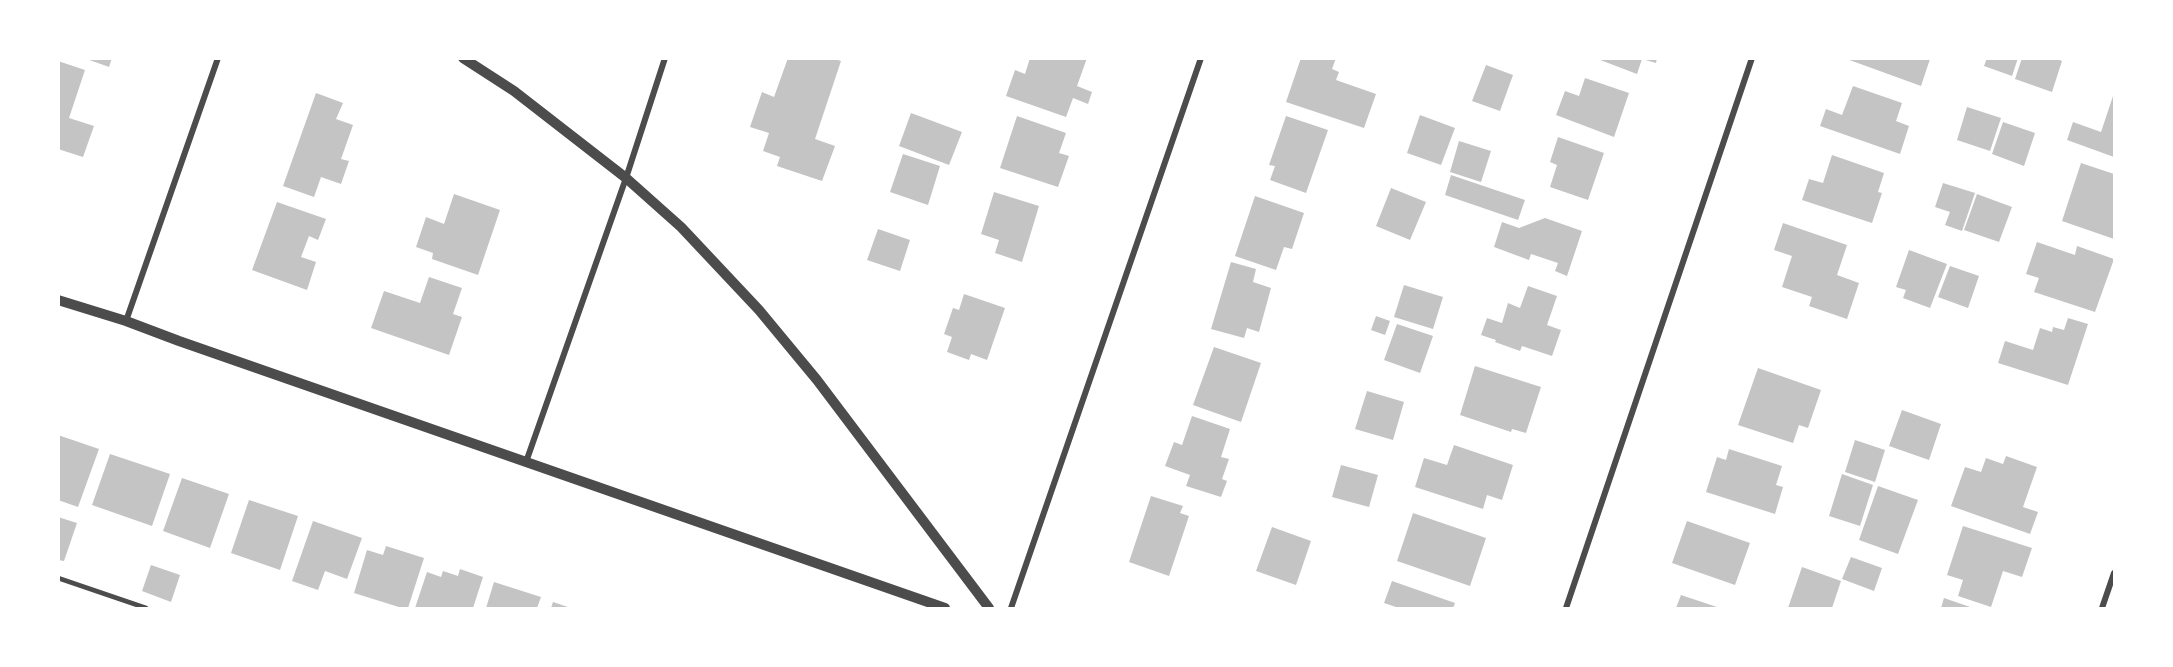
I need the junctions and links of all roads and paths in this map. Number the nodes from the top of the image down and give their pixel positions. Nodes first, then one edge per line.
1 (218, 58) edge
2 (463, 58) edge
3 (665, 58) edge
4 (1201, 58) edge
5 (1752, 58) edge
6 (626, 178) junction
7 (58, 300) edge
8 (126, 321) junction
9 (526, 462) junction
10 (2115, 573) edge
11 (58, 578) edge
12 (146, 609) edge
13 (945, 609) edge
14 (989, 609) edge
15 (1011, 609) edge
16 (1566, 609) edge
17 (2102, 609) edge

1 - 8 street
2 - 6 street
3 - 6 street
4 - 15 street
5 - 16 street
6 - 9 street
6 - 14 street
7 - 8 street
8 - 9 street
9 - 13 street
10 - 17 street
11 - 12 lane

